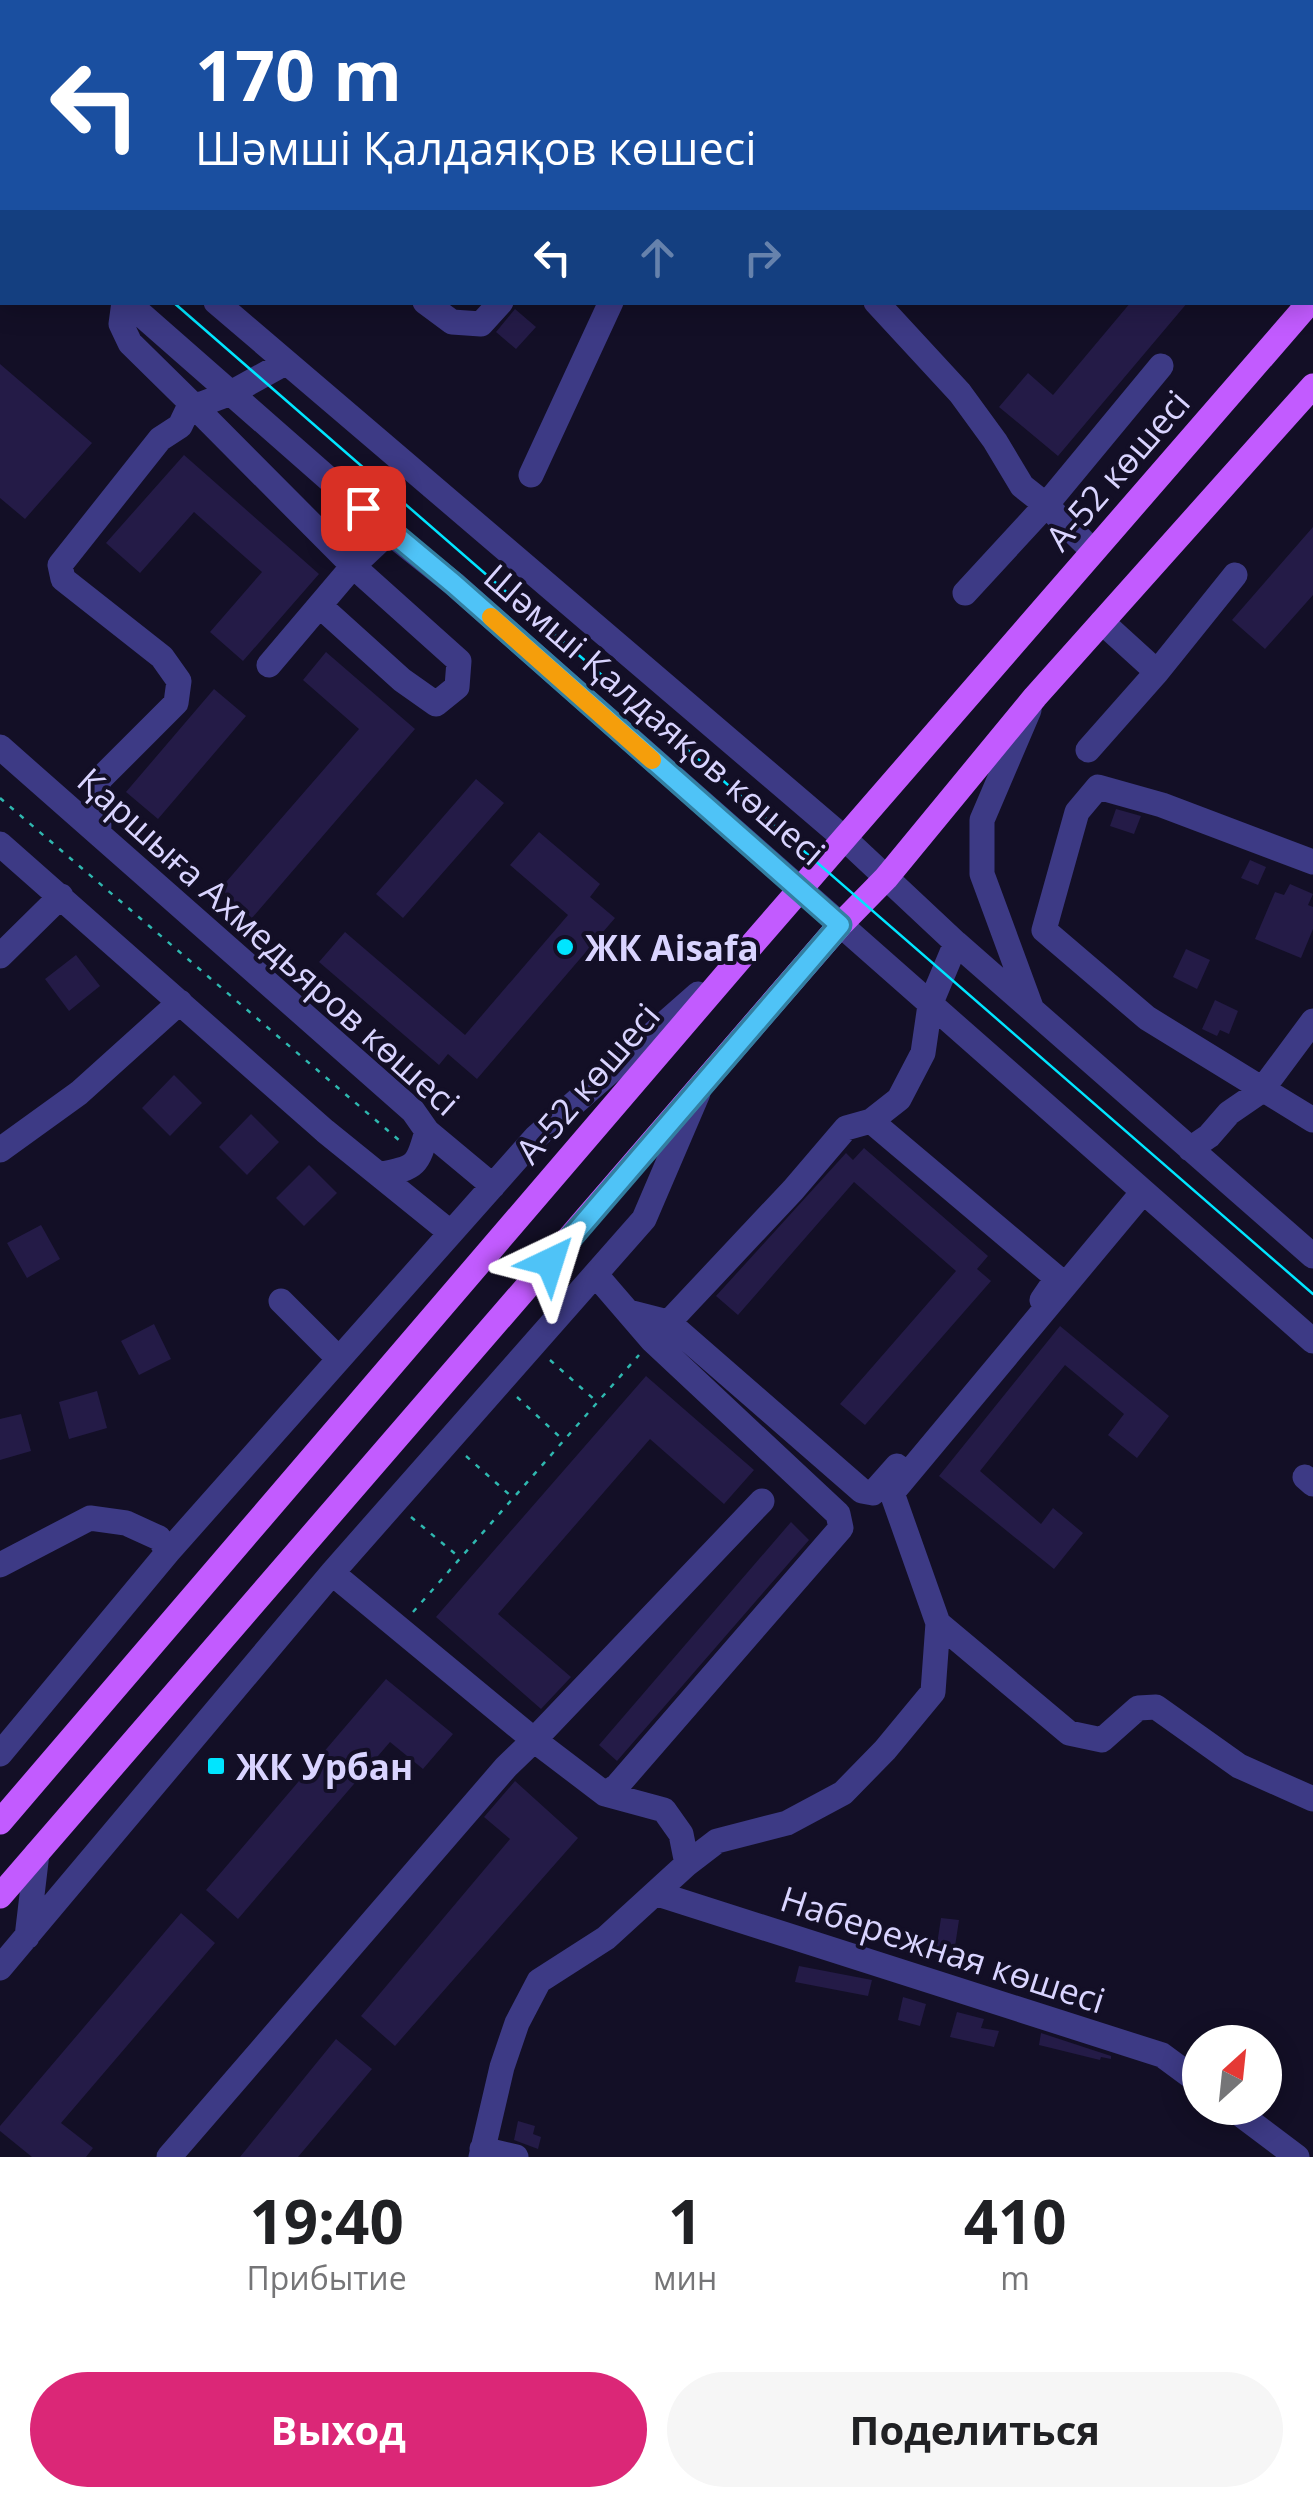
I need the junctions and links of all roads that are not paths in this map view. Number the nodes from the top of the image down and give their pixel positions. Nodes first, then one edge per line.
1 (125, 305) edge
2 (128, 305) edge
3 (219, 305) edge
4 (429, 305) edge
5 (498, 305) edge
6 (609, 305) edge
7 (879, 305) edge
8 (1308, 305) edge
9 (285, 362) junction
10 (1161, 366) dead end
11 (1313, 386) edge
12 (231, 394) junction
13 (191, 402) junction
14 (531, 475) dead end
15 (1046, 505) junction
16 (389, 532) junction
17 (1093, 551) junction
18 (352, 566) junction
19 (1235, 575) dead end
20 (965, 594) dead end
21 (320, 606) junction
22 (1102, 622) junction
23 (269, 665) dead end
24 (1158, 672) junction
25 (1036, 697) junction
26 (0, 747) edge
27 (1088, 750) dead end
28 (99, 834) junction
29 (845, 839) junction
30 (0, 844) edge
31 (1313, 862) edge
32 (886, 878) junction
33 (802, 888) junction
34 (61, 896) junction
35 (840, 925) junction
36 (956, 943) junction
37 (750, 947) junction
38 (0, 956) edge
39 (180, 1002) junction
40 (930, 1005) junction
41 (1032, 1010) junction
42 (1313, 1021) edge
43 (699, 1090) junction
44 (1261, 1090) junction
45 (1313, 1120) edge
46 (871, 1121) junction
47 (427, 1131) junction
48 (1190, 1148) junction
49 (0, 1150) edge
50 (382, 1174) junction
51 (493, 1186) junction
52 (1144, 1192) junction
53 (451, 1233) junction
54 (1313, 1256) edge
55 (596, 1275) junction
56 (280, 1302) dead end
57 (660, 1331) junction
58 (1313, 1341) edge
59 (340, 1358) junction
60 (762, 1502) dead end
61 (168, 1552) junction
62 (0, 1565) edge
63 (332, 1573) junction
64 (938, 1623) junction
65 (534, 1740) junction
66 (0, 1754) edge
67 (605, 1794) junction
68 (1313, 1799) edge
69 (0, 1822) edge
70 (37, 1852) junction
71 (687, 1864) junction
72 (658, 1894) junction
73 (0, 1896) edge
74 (27, 1937) junction
75 (0, 1968) edge
76 (1182, 2070) edge
77 (1255, 2125) edge
78 (482, 2153) edge
79 (169, 2157) edge
80 (516, 2157) edge
81 (1297, 2157) edge

1 - 13 street
2 - 12 street, Шәмші Қалдаяқов көшесі
3 - 9 street, Шәмші Қалдаяқов көшесі
4 - 5 street
6 - 14 street
7 - 15 street
8 - 17 main road, А-52 көшесі
9 - 12 street
9 - 29 street, Шәмші Қалдаяқов көшесі
10 - 15 street
11 - 22 main road
12 - 13 street
12 - 16 street, Шәмші Қалдаяқов көшесі
13 - 18 street
13 - 28 street
15 - 17 street
15 - 20 street
16 - 18 street
16 - 33 street, Шәмші Қалдаяқов көшесі
17 - 29 main road, А-52 көшесі
18 - 21 street
18 - 21 street
19 - 24 street
21 - 23 street
22 - 24 street
22 - 25 main road
24 - 27 street
25 - 32 main road
25 - 41 street
26 - 28 street, Қаршыға Ахмедьяров көшесі
28 - 47 street, Қаршыға Ахмедьяров көшесі
29 - 32 street, Шәмші Қалдаяқов көшесі
29 - 33 main road, А-52 көшесі
30 - 34 street
31 - 44 street
32 - 35 main road
32 - 36 street, Шәмші Қалдаяқов көшесі
33 - 35 street, Шәмші Қалдаяқов көшесі
33 - 37 main road, А-52 көшесі
34 - 38 street
34 - 39 street
35 - 40 street, Шәмші Қалдаяқов көшесі
35 - 43 main road
36 - 40 street
36 - 41 street, Шәмші Қалдаяқов көшесі
37 - 51 street
37 - 69 main road, А-52 көшесі
39 - 49 street
39 - 50 street
40 - 46 street
40 - 52 street, Шәмші Қалдаяқов көшесі
41 - 48 street, Шәмші Қалдаяқов көшесі
42 - 44 street
43 - 55 street
43 - 70 main road
44 - 45 street
44 - 48 street
46 - 57 street
46 - 57 street
47 - 50 street
47 - 51 street, Қаршыға Ахмедьяров көшесі
48 - 54 street, Шәмші Қалдаяқов көшесі
50 - 53 street
51 - 53 street
52 - 58 street, Шәмші Қалдаяқов көшесі
52 - 64 street
53 - 59 street
55 - 57 street
55 - 63 street
56 - 59 street
57 - 67 street
59 - 61 street
60 - 65 street
61 - 62 street
61 - 66 street
63 - 65 street
63 - 74 street
64 - 68 street
64 - 71 street
65 - 67 street
65 - 79 street
67 - 71 street
70 - 73 main road
70 - 74 street
71 - 72 street
72 - 76 street, Набережная көшесі
72 - 78 street
74 - 75 street
77 - 81 street
78 - 80 street

